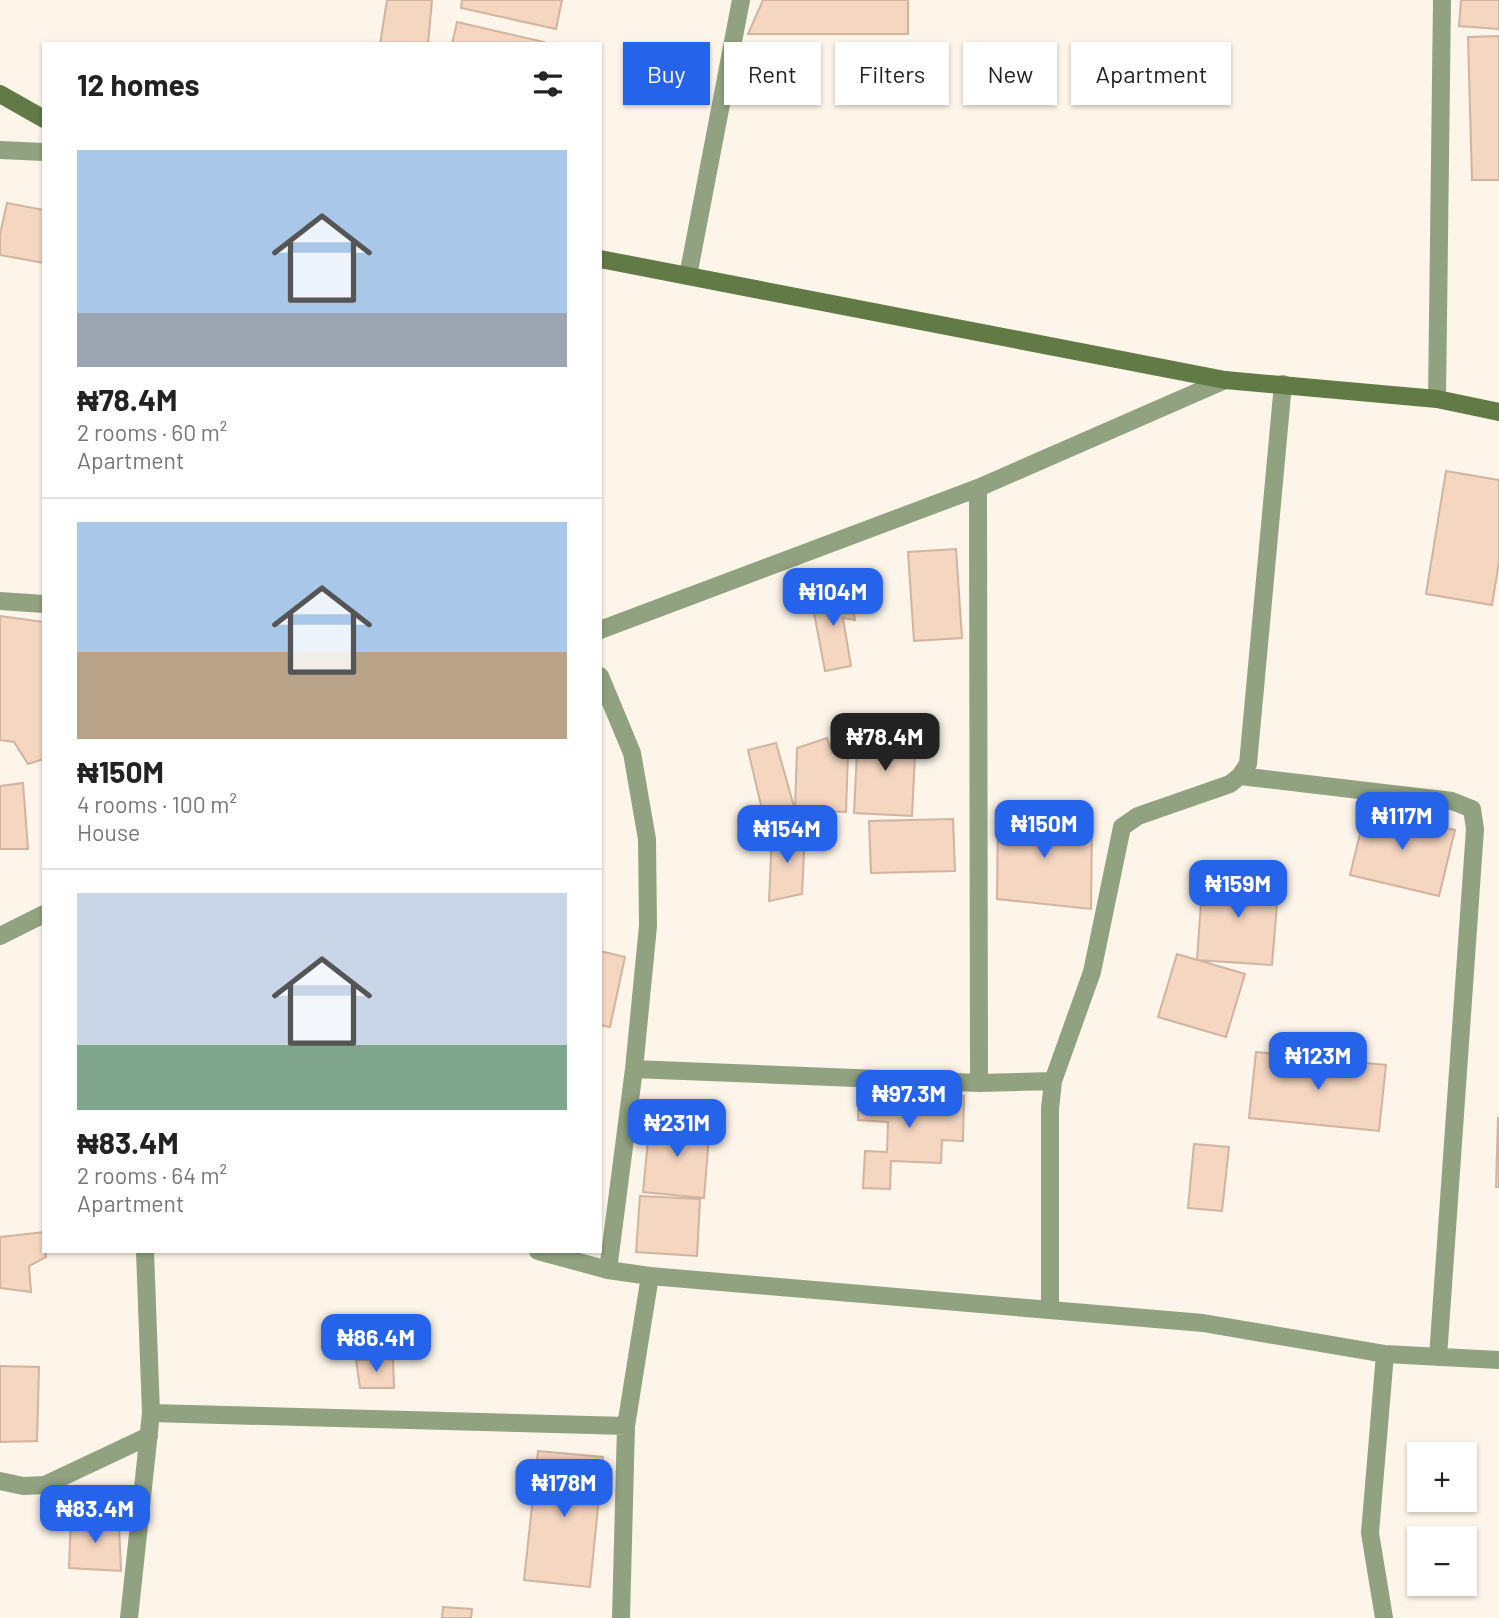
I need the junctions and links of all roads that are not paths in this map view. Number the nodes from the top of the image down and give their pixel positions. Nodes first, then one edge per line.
1 (741, 0) edge
2 (1442, 0) edge
3 (0, 94) edge
4 (42, 118) edge
5 (0, 149) edge
6 (42, 152) edge
7 (602, 259) edge
8 (688, 276) junction
9 (1225, 380) junction
10 (1283, 384) junction
11 (1437, 399) junction
12 (1499, 412) edge
13 (978, 488) junction
14 (0, 601) edge
15 (42, 604) edge
16 (602, 629) edge
17 (602, 681) edge
18 (1240, 776) junction
19 (42, 915) edge
20 (0, 936) edge
21 (634, 1069) junction
22 (1053, 1081) junction
23 (979, 1083) junction
24 (145, 1253) edge
25 (545, 1253) edge
26 (608, 1270) junction
27 (650, 1276) junction
28 (1050, 1309) junction
29 (1385, 1354) junction
30 (1438, 1357) junction
31 (1499, 1360) edge
32 (151, 1413) junction
33 (626, 1426) junction
34 (149, 1436) junction
35 (0, 1481) edge
36 (129, 1618) edge
37 (621, 1618) edge
38 (1384, 1618) edge

1 - 8 street
2 - 11 street
3 - 4 street
5 - 6 street
7 - 8 street
8 - 9 street
9 - 10 street
9 - 13 street
10 - 11 street
10 - 18 street
11 - 12 street
13 - 16 street
13 - 23 street
14 - 15 street
17 - 21 street
18 - 22 street
18 - 30 street
19 - 20 street
21 - 23 street
21 - 26 street
22 - 23 street
22 - 28 street
24 - 32 street
25 - 26 street
26 - 27 street
27 - 28 street
27 - 33 street
28 - 29 street
29 - 30 street
29 - 38 street
30 - 31 street
32 - 33 street
32 - 34 street
33 - 37 street
34 - 35 street
34 - 36 street

